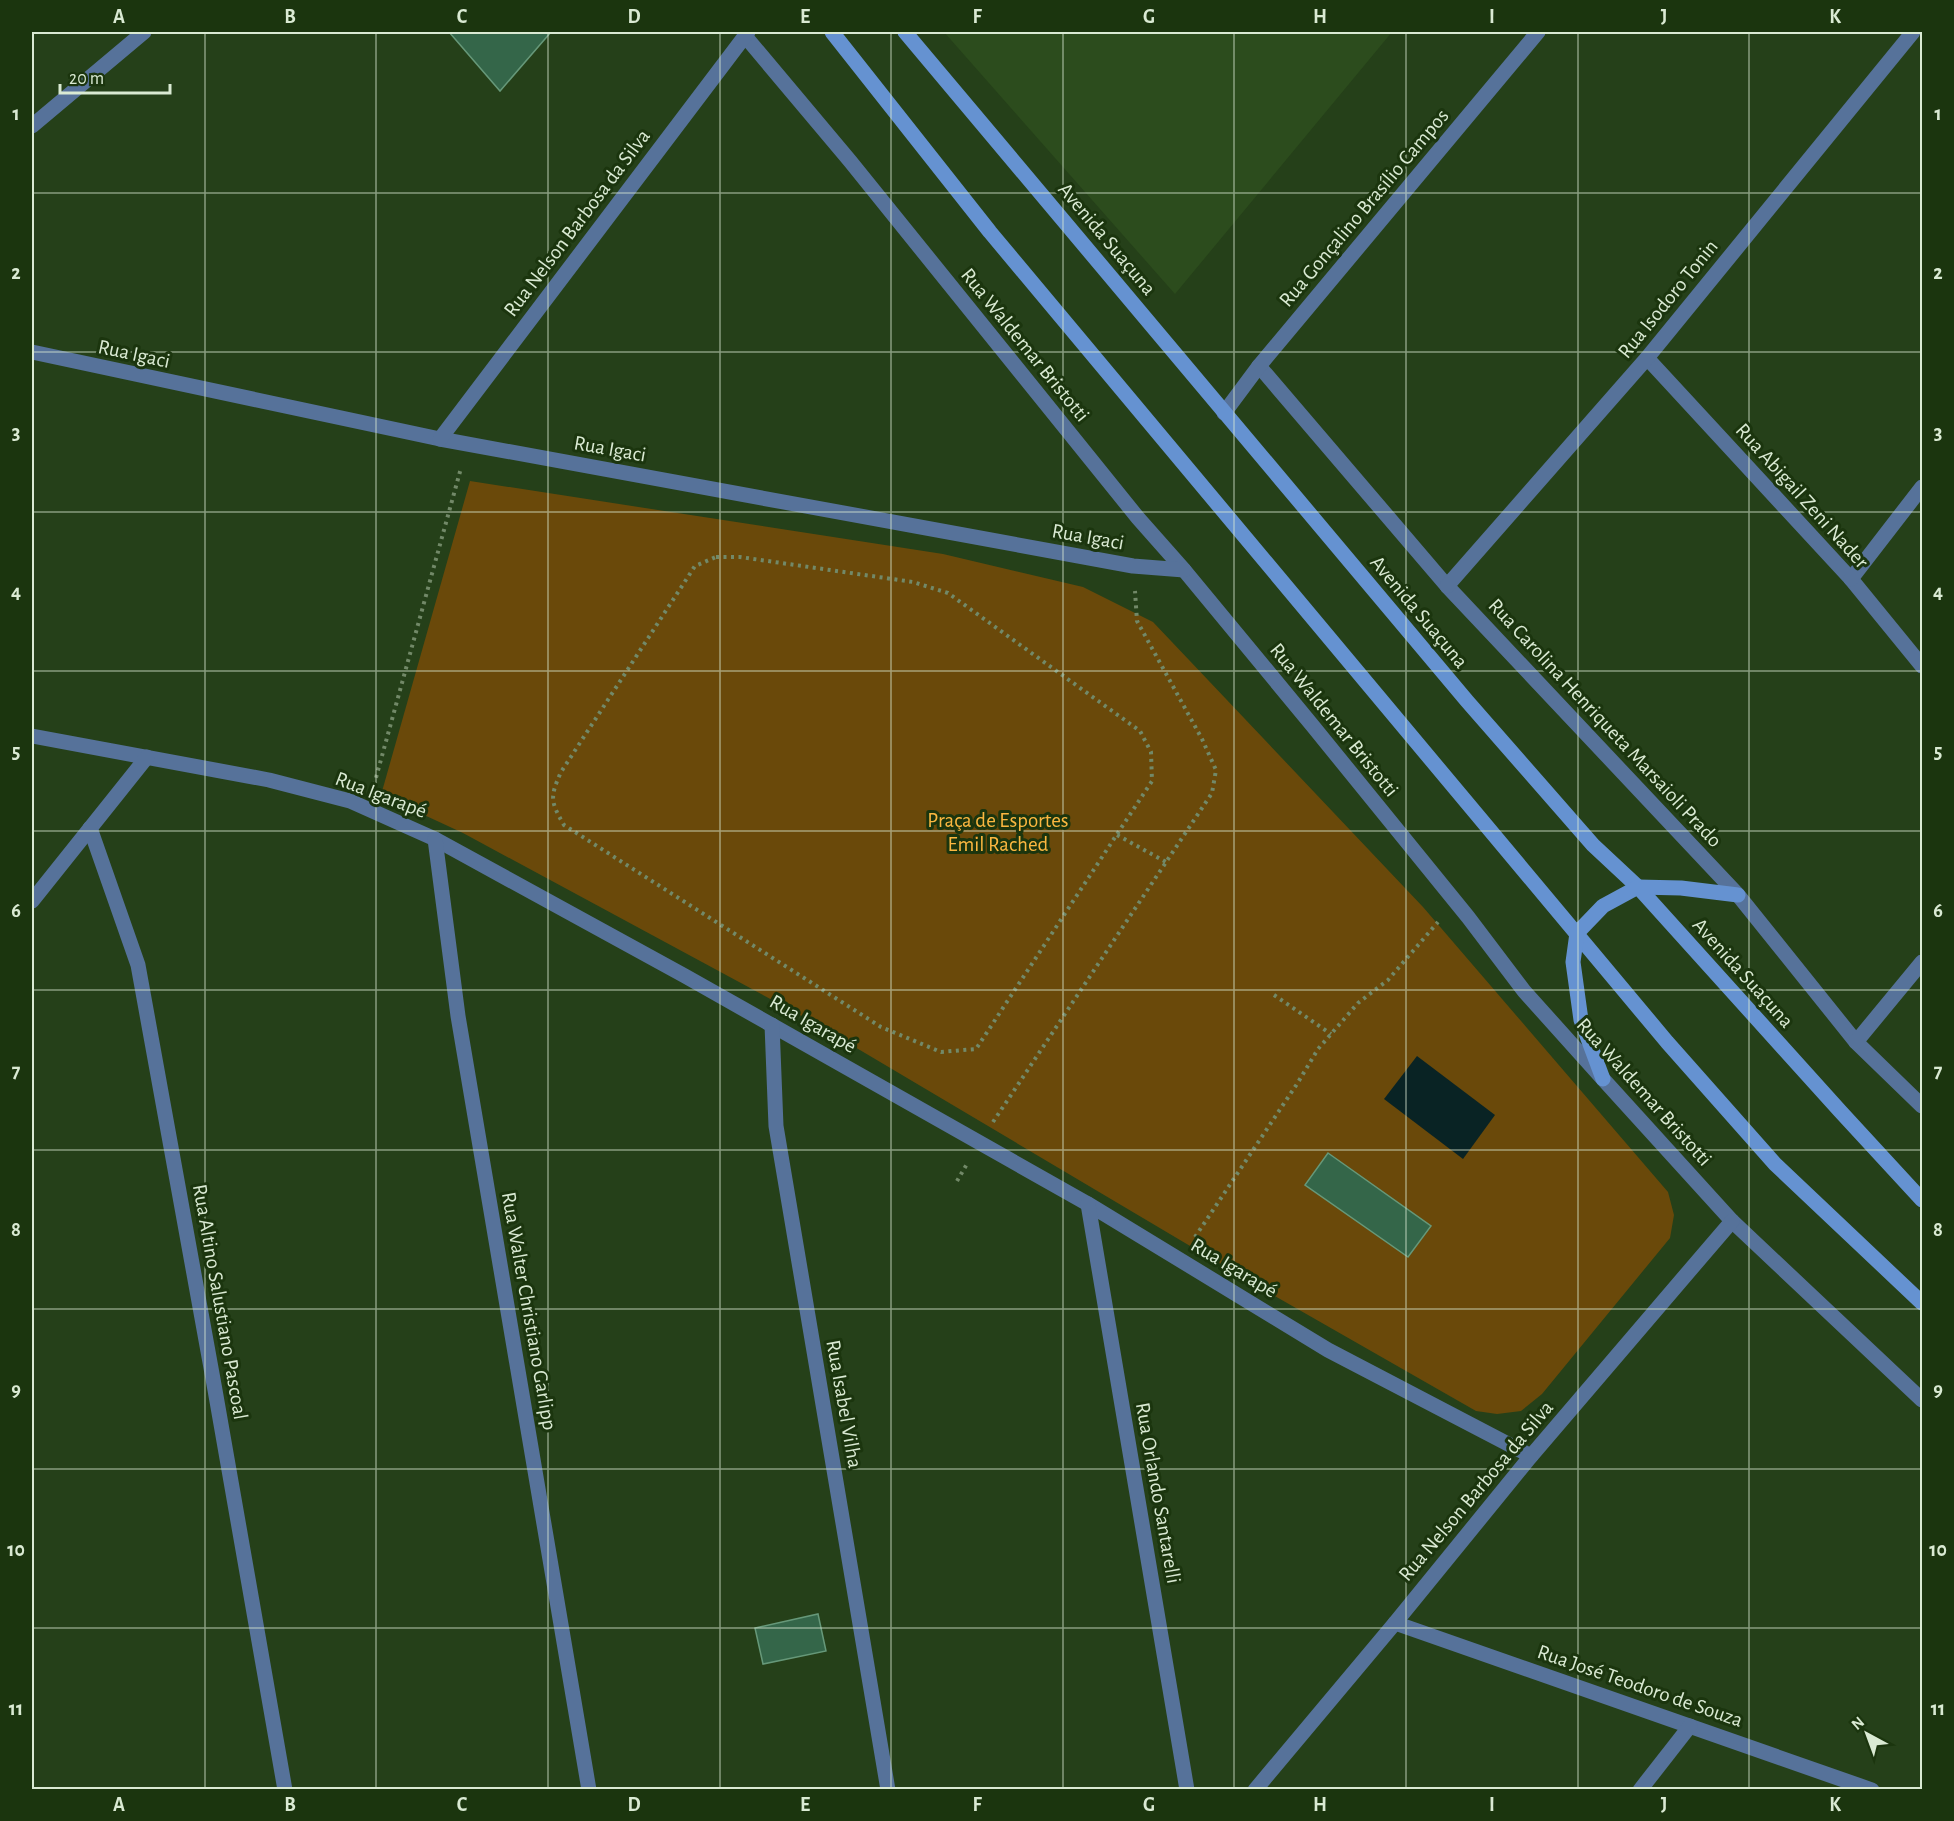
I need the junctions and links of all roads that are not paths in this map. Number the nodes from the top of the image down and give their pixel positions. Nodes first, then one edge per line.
1 (144, 32) edge
2 (832, 32) edge
3 (905, 32) edge
4 (1538, 32) edge
5 (1912, 32) edge
6 (747, 34) edge
7 (32, 126) edge
8 (32, 352) edge
9 (1647, 358) junction
10 (1259, 366) junction
11 (1224, 413) junction
12 (440, 439) junction
13 (1923, 487) edge
14 (1184, 570) junction
15 (1851, 579) junction
16 (1447, 586) junction
17 (1923, 666) edge
18 (32, 736) edge
19 (147, 757) junction
20 (90, 828) junction
21 (435, 839) junction
22 (1638, 887) junction
23 (1738, 895) junction
24 (32, 901) edge
25 (1577, 933) junction
26 (1923, 962) edge
27 (772, 1024) junction
28 (1856, 1042) junction
29 (1603, 1079) junction
30 (1923, 1106) edge
31 (1923, 1200) edge
32 (1088, 1204) junction
33 (1732, 1221) junction
34 (1923, 1304) edge
35 (1923, 1400) edge
36 (1531, 1456) junction
37 (1395, 1623) junction
38 (1690, 1726) junction
39 (285, 1790) edge
40 (589, 1790) edge
41 (888, 1790) edge
42 (1187, 1790) edge
43 (1255, 1790) edge
44 (1640, 1790) edge
45 (1872, 1790) edge

1 - 7 street
2 - 25 main road
3 - 11 main road, Avenida Suaçuna
4 - 10 street, Rua Gonçalino Brasílio Campos
5 - 9 street, Rua Isodoro Tonin
6 - 12 street, Rua Nelson Barbosa da Silva
6 - 14 street, Rua Waldemar Bristotti
8 - 12 street, Rua Igaci
9 - 15 street, Rua Abigail Zeni Nader
9 - 16 street, Rua Isodoro Tonin
10 - 11 street, Rua Gonçalino Brasílio Campos
10 - 16 street, Rua Carolina Henriqueta Marsaioli Prado
11 - 22 main road, Avenida Suaçuna
12 - 14 street, Rua Igaci
13 - 15 street
14 - 29 street, Rua Waldemar Bristotti
15 - 17 street, Rua Abigail Zeni Nader
16 - 23 street, Rua Carolina Henriqueta Marsaioli Prado
18 - 19 street, Rua Igarapé
19 - 20 street
19 - 21 street, Rua Igarapé
20 - 24 street
20 - 39 street, Rua Altino Salustiano Pascoal
21 - 27 street, Rua Igarapé
21 - 40 street, Rua Walter Christiano Garlipp
22 - 23 main road
22 - 25 main road
22 - 31 main road, Avenida Suaçuna
23 - 28 street, Rua Carolina Henriqueta Marsaioli Prado
25 - 29 main road
25 - 34 main road
26 - 28 street
27 - 32 street, Rua Igarapé
27 - 41 street, Rua Isabel Vilha
28 - 30 street, Rua Carolina Henriqueta Marsaioli Prado
29 - 33 street, Rua Waldemar Bristotti
32 - 36 street, Rua Igarapé
32 - 42 street, Rua Orlando Santarelli
33 - 35 street, Rua Waldemar Bristotti
33 - 36 street, Rua Nelson Barbosa da Silva
36 - 37 street, Rua Nelson Barbosa da Silva
37 - 38 street, Rua José Teodoro de Souza
37 - 43 street, Rua Nelson Barbosa da Silva
38 - 44 street
38 - 45 street, Rua José Teodoro de Souza

